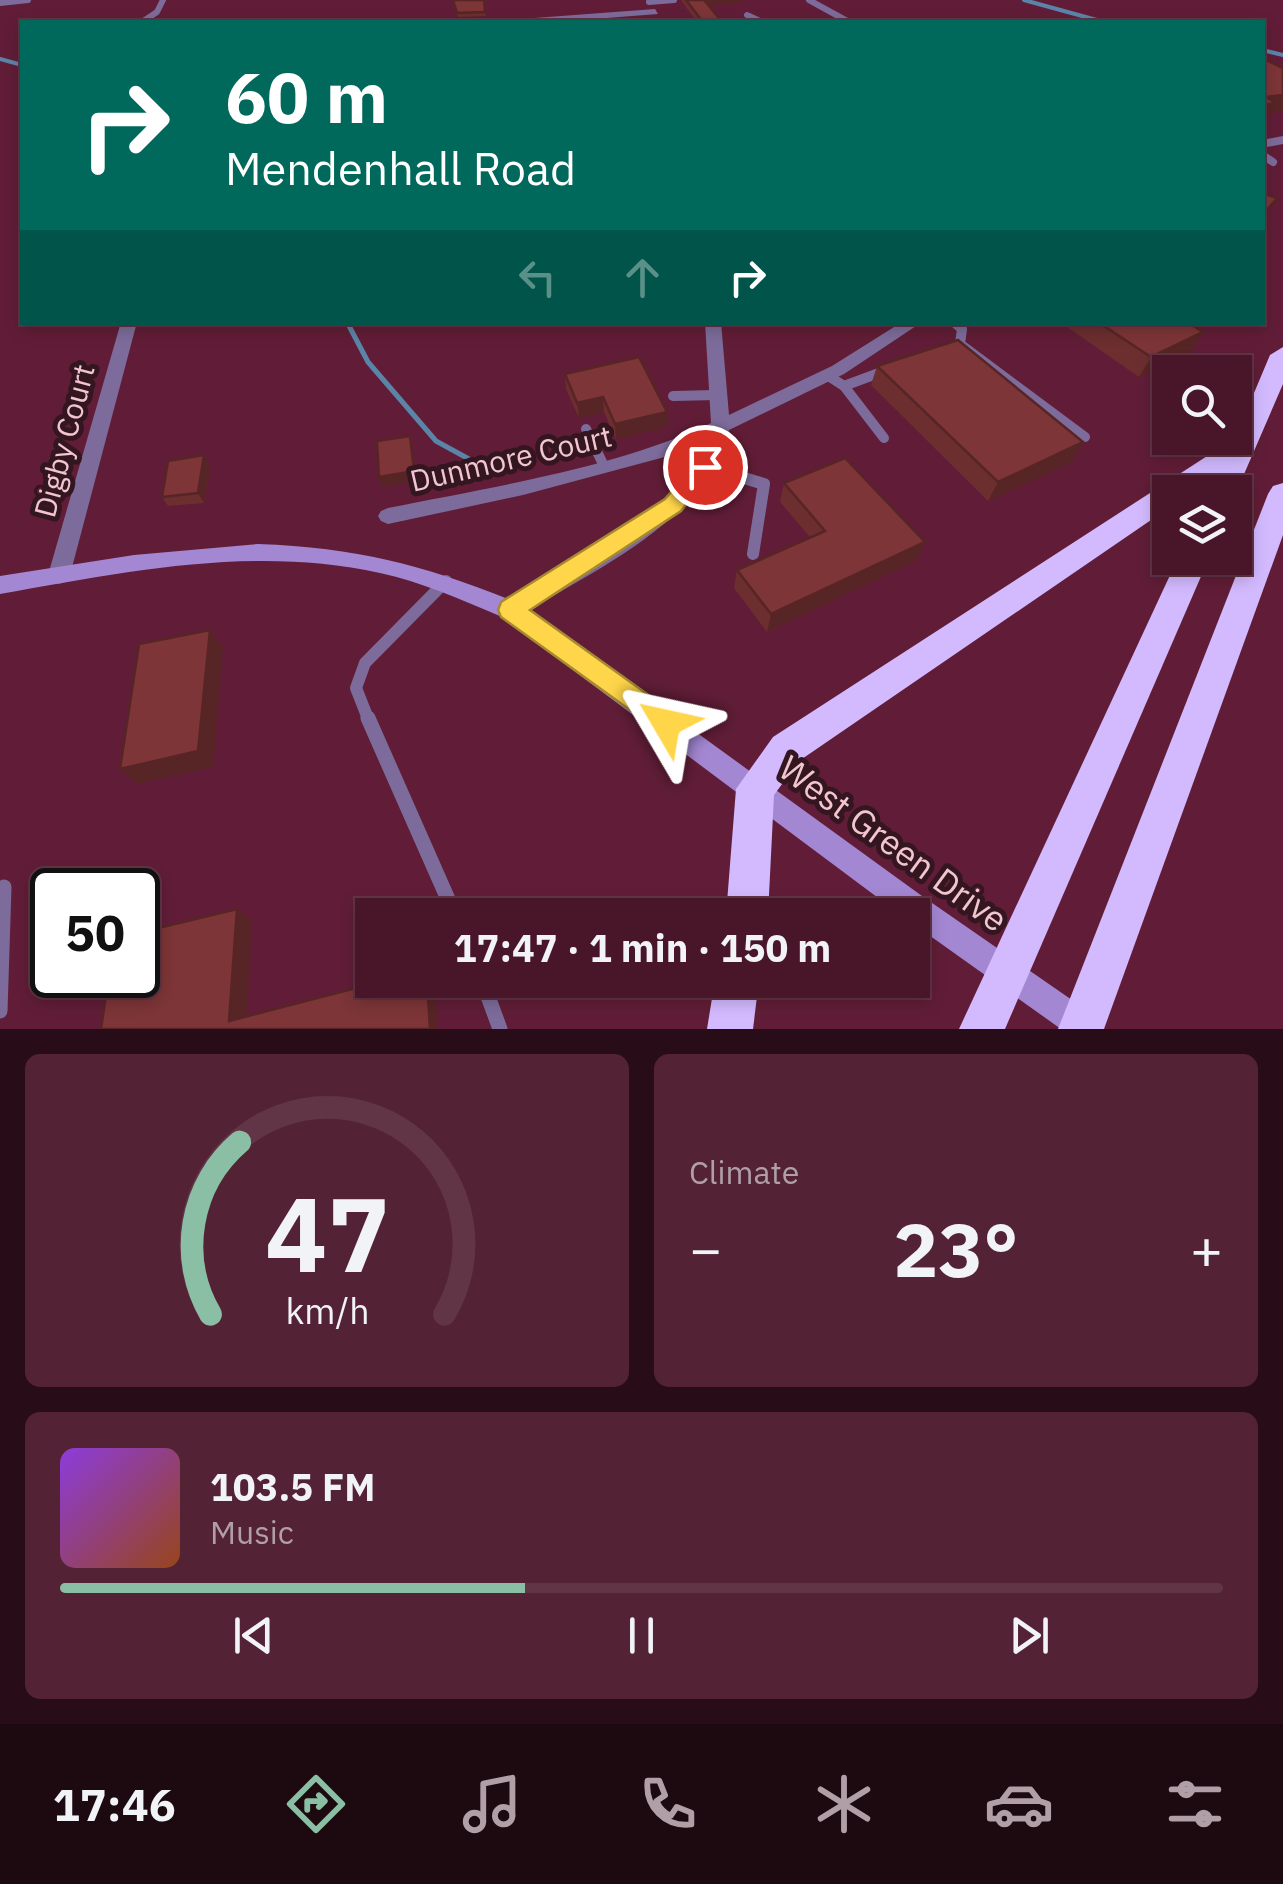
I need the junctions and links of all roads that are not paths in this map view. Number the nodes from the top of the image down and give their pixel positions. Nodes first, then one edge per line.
1 (28, 0) edge
2 (163, 0) edge
3 (674, 0) edge
4 (830, 0) edge
5 (813, 2) edge
6 (0, 3) edge
7 (653, 9) edge
8 (747, 15) dead end
9 (145, 20) edge
10 (590, 20) edge
11 (758, 20) edge
12 (844, 20) edge
13 (1265, 156) edge
14 (1273, 162) dead end
15 (127, 325) edge
16 (713, 325) edge
17 (910, 325) edge
18 (957, 325) edge
19 (960, 344) junction
20 (943, 350) edge
21 (1283, 354) edge
22 (894, 368) edge
23 (835, 381) junction
24 (716, 395) junction
25 (673, 396) dead end
26 (1252, 424) edge
27 (720, 428) junction
28 (586, 429) dead end
29 (1084, 437) edge
30 (884, 438) dead end
31 (1225, 455) edge
32 (604, 466) junction
33 (705, 467) junction
34 (1283, 494) edge
35 (388, 516) dead end
36 (752, 554) dead end
37 (60, 575) junction
38 (1184, 575) edge
39 (446, 582) junction
40 (0, 585) edge
41 (510, 610) junction
42 (756, 789) junction
43 (4, 887) dead end
44 (447, 898) edge
45 (747, 898) edge
46 (489, 998) edge
47 (735, 998) edge
48 (0, 1011) edge
49 (500, 1029) edge
50 (730, 1029) edge
51 (982, 1029) edge
52 (1084, 1029) edge

1 - 6 lane
2 - 9 lane
3 - 7 lane
4 - 5 lane
5 - 12 lane
7 - 10 street
8 - 11 lane
13 - 14 lane
15 - 37 street, Digby Court
16 - 24 street
17 - 23 street, Dunmore Court
18 - 19 lane
19 - 20 lane
19 - 29 lane
21 - 26 highway
22 - 23 lane
23 - 27 street, Dunmore Court
23 - 30 lane
24 - 25 lane
24 - 27 street
27 - 32 street, Dunmore Court
27 - 33 street
28 - 32 lane
31 - 42 highway
32 - 35 street, Dunmore Court
33 - 36 lane
33 - 41 street
34 - 52 highway
37 - 39 main road, West Green Drive
37 - 40 main road, West Green Drive
38 - 51 highway
39 - 41 main road, West Green Drive
39 - 44 lane
41 - 42 main road, West Green Drive
42 - 45 highway
42 - 52 main road, West Green Drive
43 - 48 lane
46 - 49 lane
47 - 50 highway

